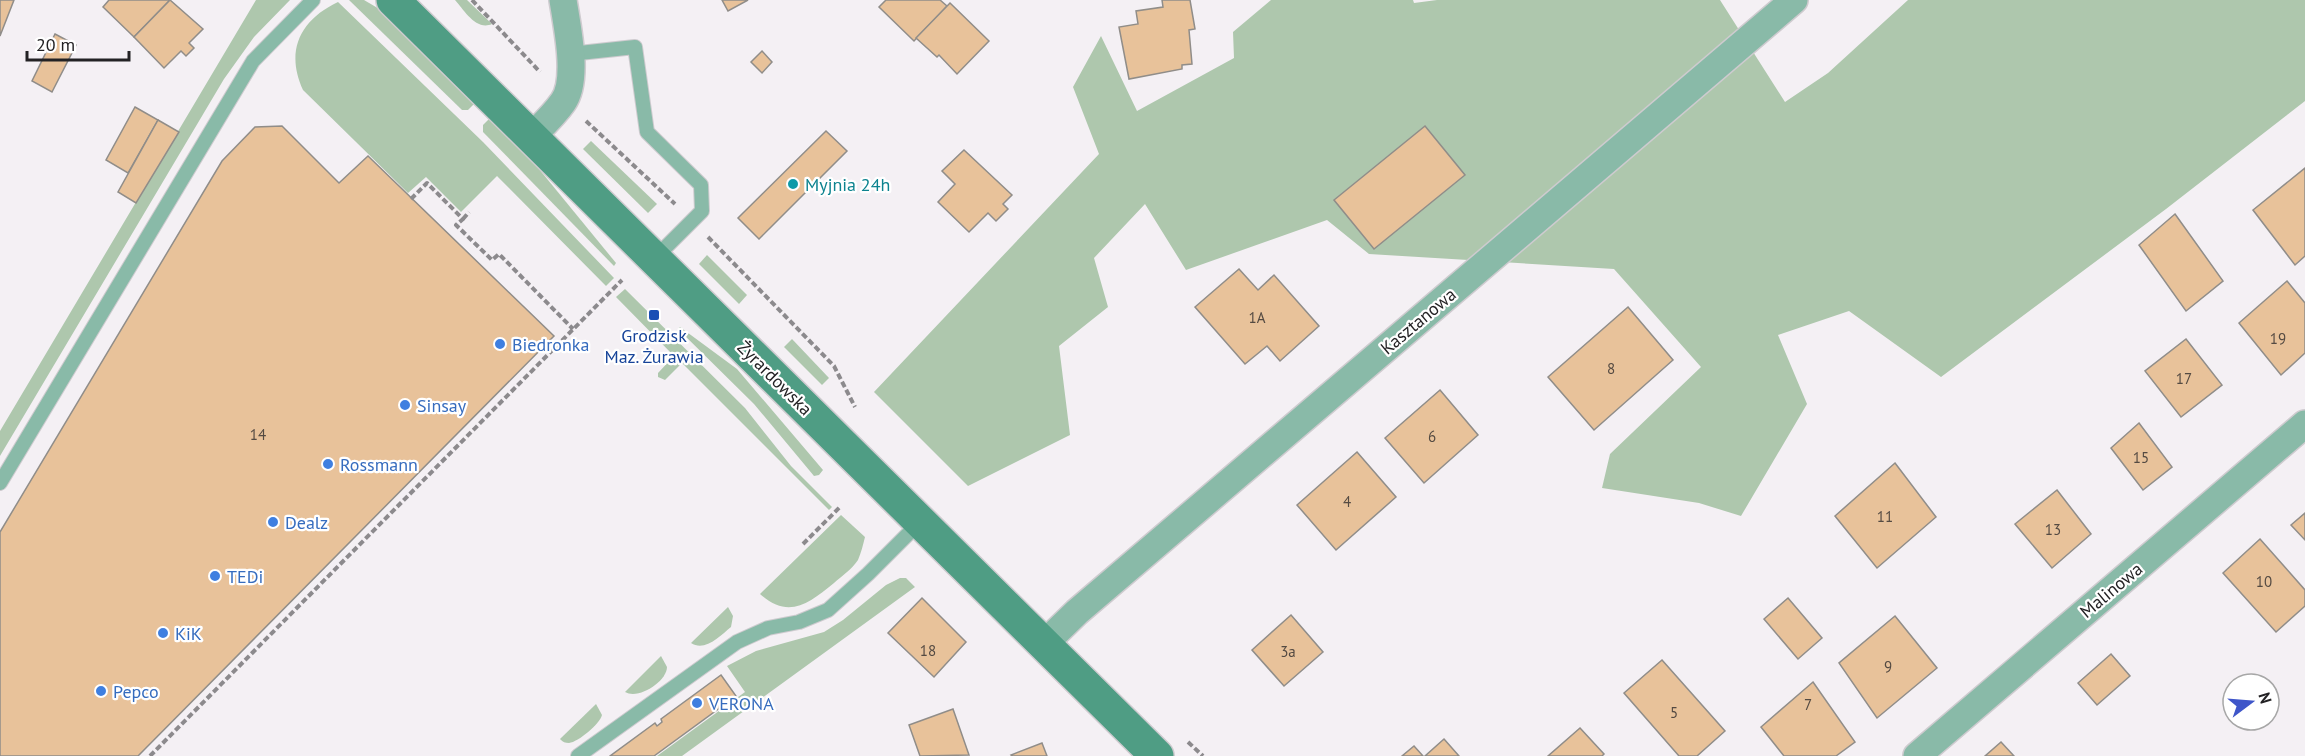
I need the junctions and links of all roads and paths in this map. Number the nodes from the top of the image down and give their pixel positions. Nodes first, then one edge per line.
1 (313, 0) edge
2 (393, 0) edge
3 (472, 0) edge
4 (563, 0) edge
5 (1794, 0) edge
6 (570, 54) junction
7 (564, 101) junction
8 (531, 137) junction
9 (411, 199) dead end
10 (469, 212) dead end
11 (463, 219) junction
12 (692, 221) junction
13 (654, 259) junction
14 (622, 280) dead end
15 (573, 329) junction
16 (858, 410) dead end
17 (2305, 424) edge
18 (0, 483) edge
19 (840, 507) dead end
20 (920, 522) junction
21 (803, 544) dead end
22 (1044, 645) junction
23 (1186, 740) dead end
24 (150, 756) edge
25 (578, 756) edge
26 (1157, 756) edge
27 (1203, 756) edge
28 (1917, 756) edge

1 - 18 lane
2 - 8 main road, Żyrardowska
3 - 7 path
4 - 6 street
5 - 22 street, Kasztanowa
6 - 7 street
6 - 12 lane
7 - 8 street
7 - 12 path
8 - 13 main road, Żyrardowska
9 - 11 path
10 - 11 path
11 - 15 path
12 - 13 lane
12 - 16 path
13 - 20 main road, Żyrardowska
14 - 15 path
15 - 24 path
17 - 28 street, Malinowa
19 - 21 path
20 - 22 main road, Żyrardowska
20 - 25 lane
22 - 26 main road, Żyrardowska
23 - 27 path

